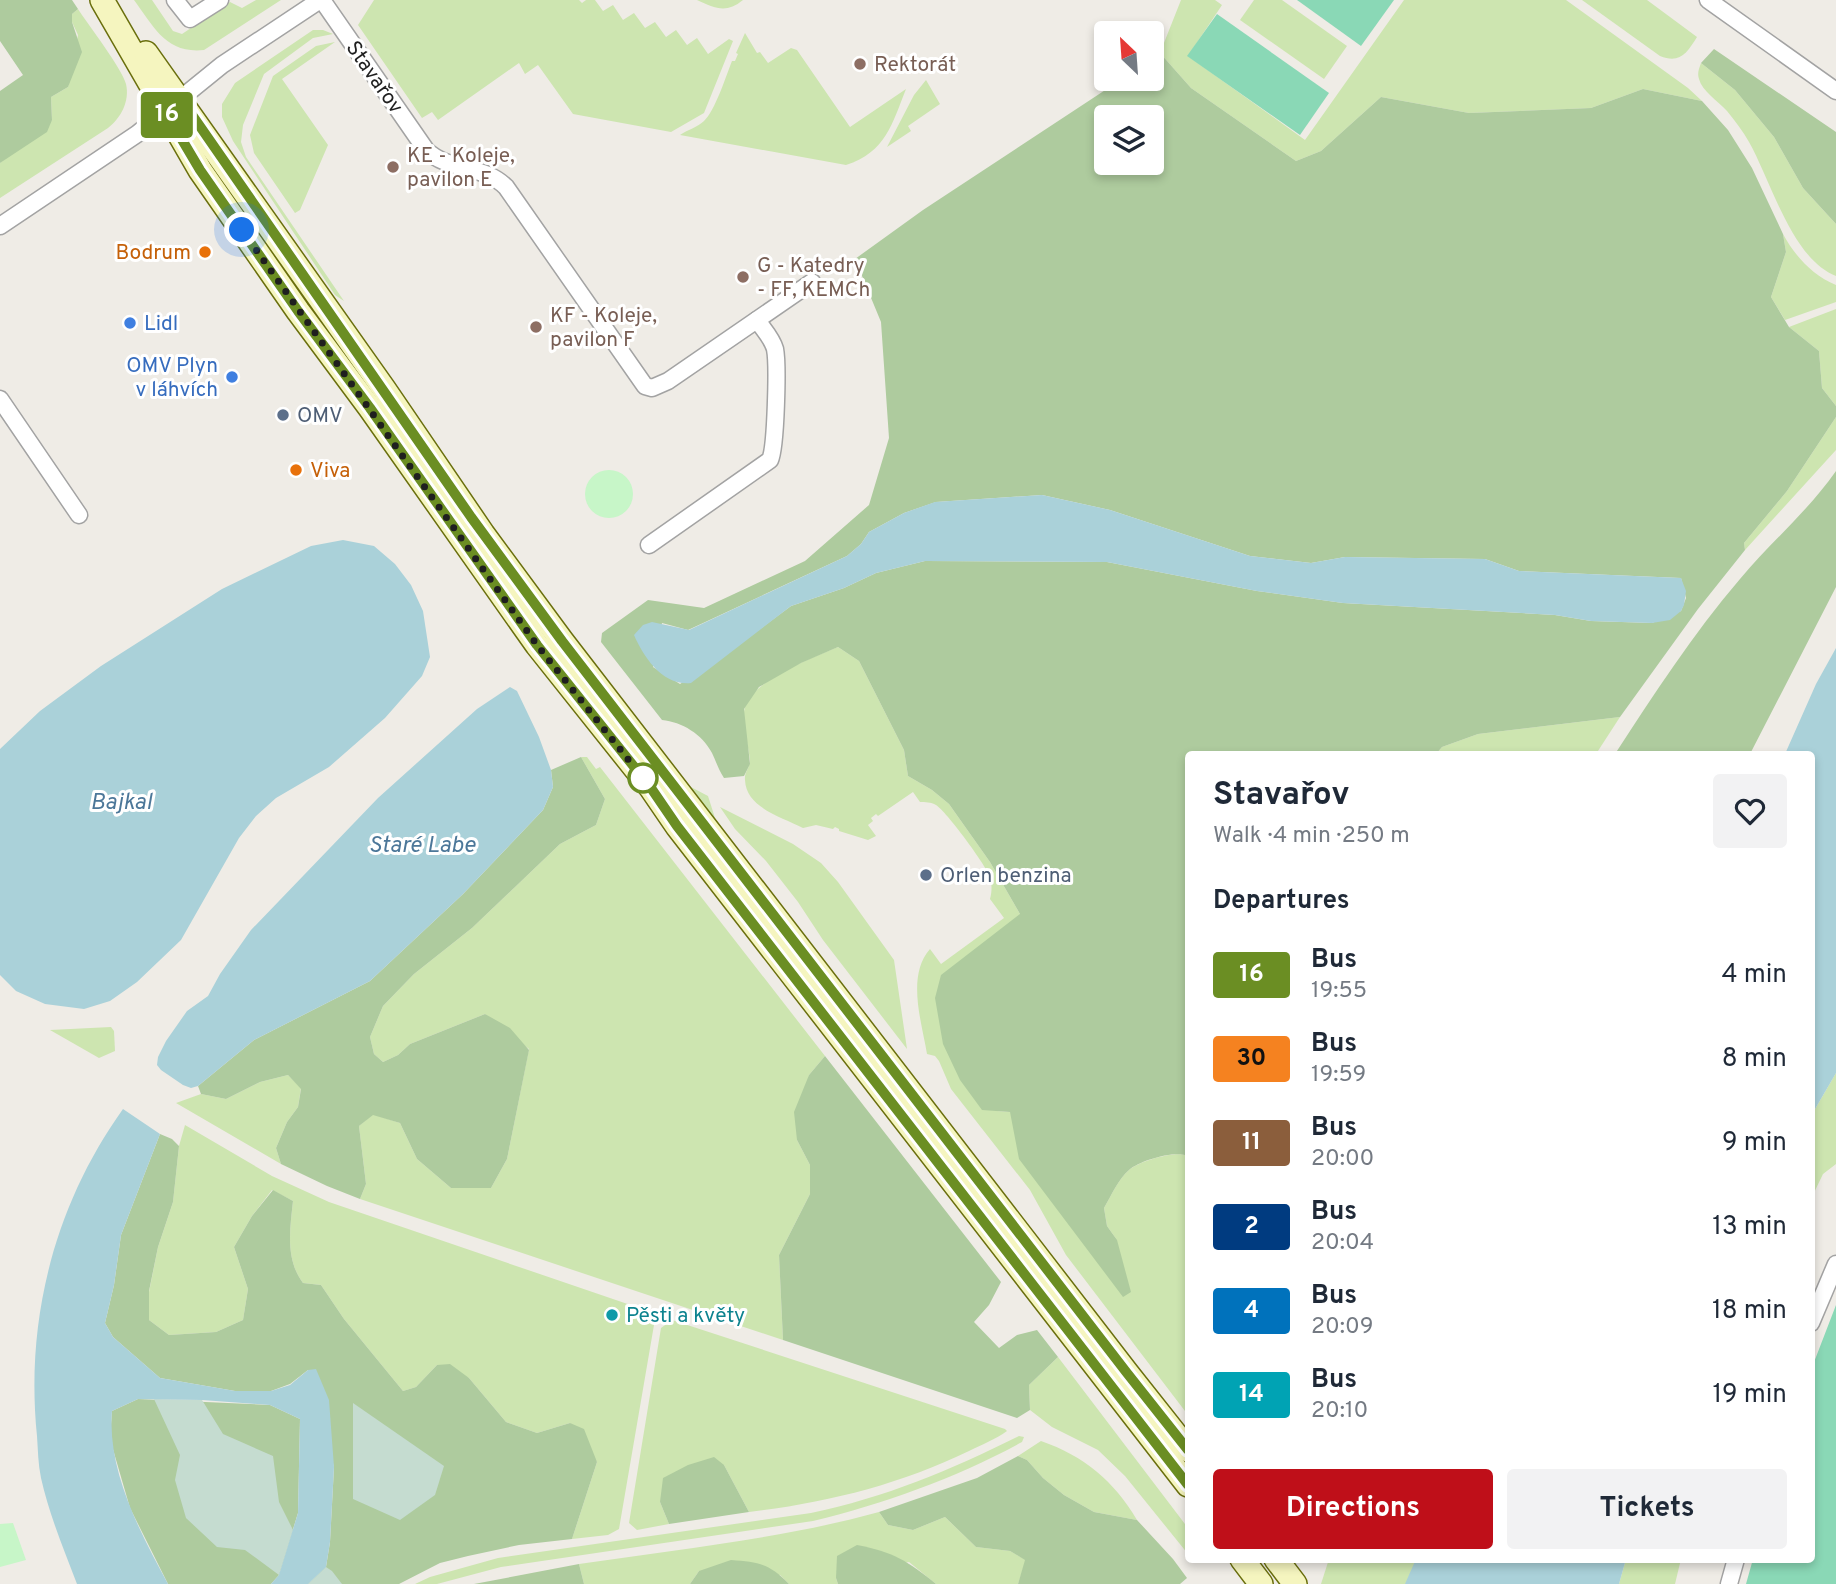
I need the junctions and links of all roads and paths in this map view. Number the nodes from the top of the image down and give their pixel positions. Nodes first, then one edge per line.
1 (104, 0) edge
2 (175, 0) edge
3 (220, 0) edge
4 (321, 0) edge
5 (1708, 0) edge
6 (1836, 91) edge
7 (173, 105) junction
8 (0, 226) edge
9 (812, 282) dead end
10 (757, 320) junction
11 (0, 399) edge
12 (79, 515) dead end
13 (649, 545) dead end
14 (1836, 1264) edge
15 (1815, 1314) edge
16 (1185, 1446) edge
17 (1185, 1481) edge
18 (1245, 1563) edge
19 (1279, 1563) edge
20 (1735, 1563) edge
21 (1261, 1584) edge
22 (1295, 1584) edge
23 (1729, 1584) edge

1 - 7 main road
2 - 3 street
4 - 7 street
4 - 10 street, Stavařov
5 - 6 street
7 - 8 street
7 - 16 main road
7 - 17 main road
9 - 10 street, Stavařov
10 - 13 street
11 - 12 street
14 - 15 street
18 - 21 main road
19 - 22 main road
20 - 23 street

